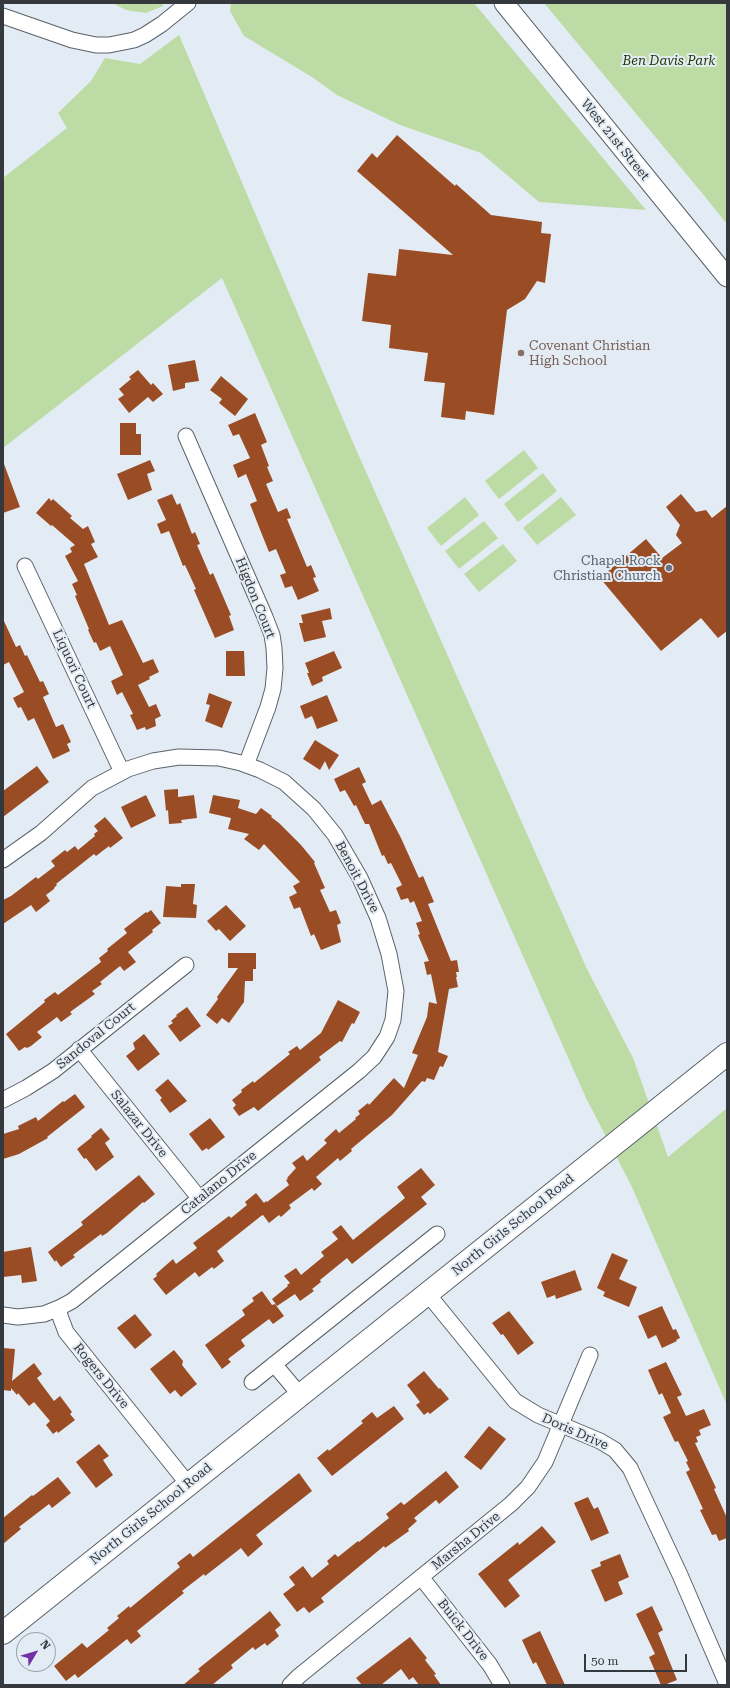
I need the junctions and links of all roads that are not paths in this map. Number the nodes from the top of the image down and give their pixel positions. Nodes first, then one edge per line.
1 (188, 3) edge
2 (504, 3) edge
3 (3, 16) edge
4 (727, 277) edge
5 (186, 436) dead end
6 (26, 566) dead end
7 (246, 766) junction
8 (122, 772) junction
9 (3, 860) edge
10 (186, 965) dead end
11 (79, 1049) junction
12 (376, 1054) joint
13 (727, 1054) edge
14 (3, 1100) edge
15 (200, 1199) junction
16 (437, 1234) dead end
17 (427, 1294) junction
18 (59, 1308) junction
19 (3, 1315) edge
20 (590, 1355) dead end
21 (274, 1364) junction
22 (252, 1382) dead end
23 (300, 1395) junction
24 (561, 1424) junction
25 (188, 1484) junction
26 (421, 1577) junction
27 (3, 1633) edge
28 (727, 1684) edge
29 (290, 1685) edge
30 (502, 1685) edge

1 - 3 street
2 - 4 street, West 21st Street
5 - 7 street, Higdon Court
6 - 8 street, Liquori Court
7 - 8 street, Benoit Drive
7 - 12 street, Benoit Drive
8 - 9 street, Benoit Drive
10 - 11 street, Sandoval Court
11 - 14 street, Sandoval Court
11 - 15 street, Salazar Drive
12 - 15 street, Catalano Drive
13 - 17 main road, North Girls School Road
15 - 18 street, Catalano Drive
16 - 21 street
17 - 23 main road, North Girls School Road
17 - 24 street, Doris Drive
18 - 19 street
18 - 25 street, Rogers Drive
20 - 24 street, Marsha Drive
21 - 22 street
21 - 23 street
23 - 25 main road, North Girls School Road
24 - 26 street, Marsha Drive
24 - 28 street, Doris Drive
25 - 27 main road, North Girls School Road
26 - 29 street, Marsha Drive
26 - 30 street, Buick Drive

